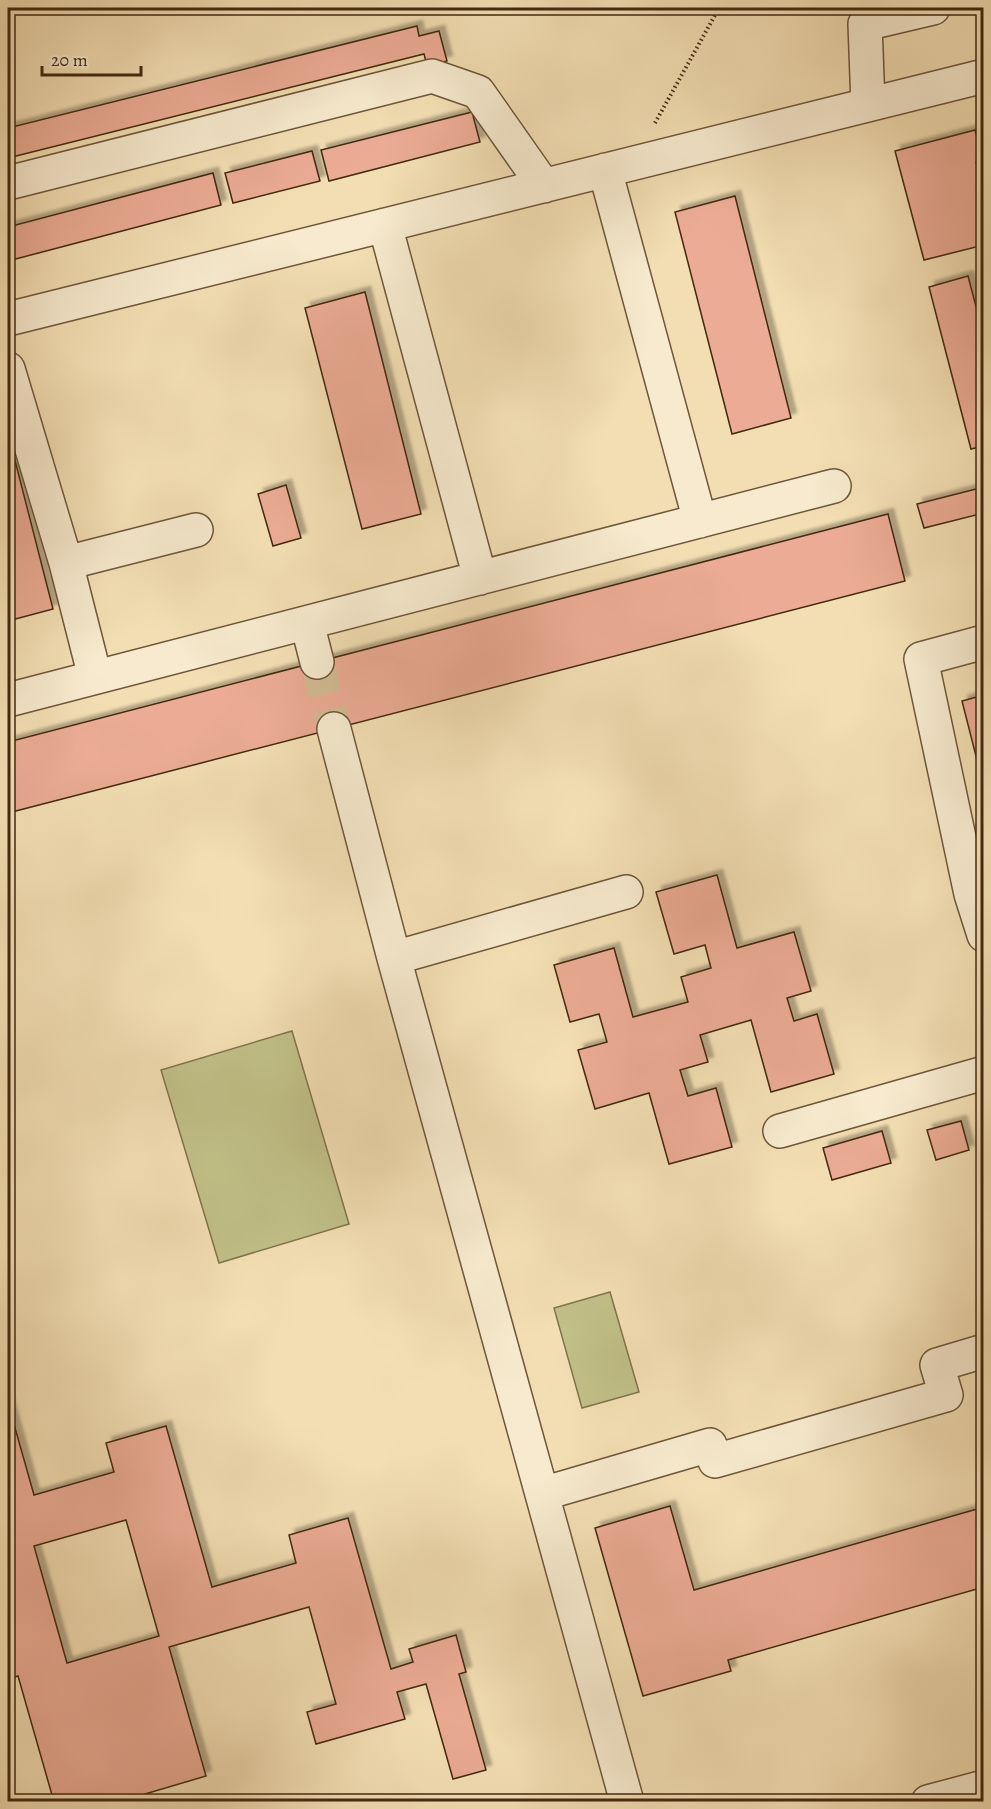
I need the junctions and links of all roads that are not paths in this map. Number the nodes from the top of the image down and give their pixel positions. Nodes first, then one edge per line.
1 (933, 8) edge
2 (865, 16) edge
3 (984, 76) edge
4 (868, 105) junction
5 (619, 167) junction
6 (8, 183) edge
7 (544, 186) junction
8 (385, 225) junction
9 (8, 319) edge
10 (8, 369) edge
11 (834, 486) dead end
12 (700, 521) junction
13 (196, 530) dead end
14 (66, 563) junction
15 (480, 578) junction
16 (307, 623) junction
17 (984, 642) edge
18 (317, 662) tunnel mouth
19 (95, 677) junction
20 (8, 700) edge
21 (334, 729) tunnel mouth
22 (626, 892) dead end
23 (984, 935) edge
24 (394, 958) junction
25 (984, 1073) edge
26 (780, 1131) dead end
27 (984, 1351) edge
28 (542, 1494) junction
29 (627, 1802) edge

1 - 2 street
2 - 4 street
3 - 4 street
4 - 5 street
5 - 7 street
5 - 12 street
6 - 7 street
7 - 8 street
8 - 9 street
8 - 15 street
10 - 14 street
11 - 12 street
12 - 15 street
13 - 14 street
14 - 19 street
15 - 16 street
16 - 18 street
16 - 19 street
17 - 23 street
19 - 20 street
21 - 24 street
22 - 24 street
24 - 28 street
25 - 26 street
27 - 28 street
28 - 29 street

